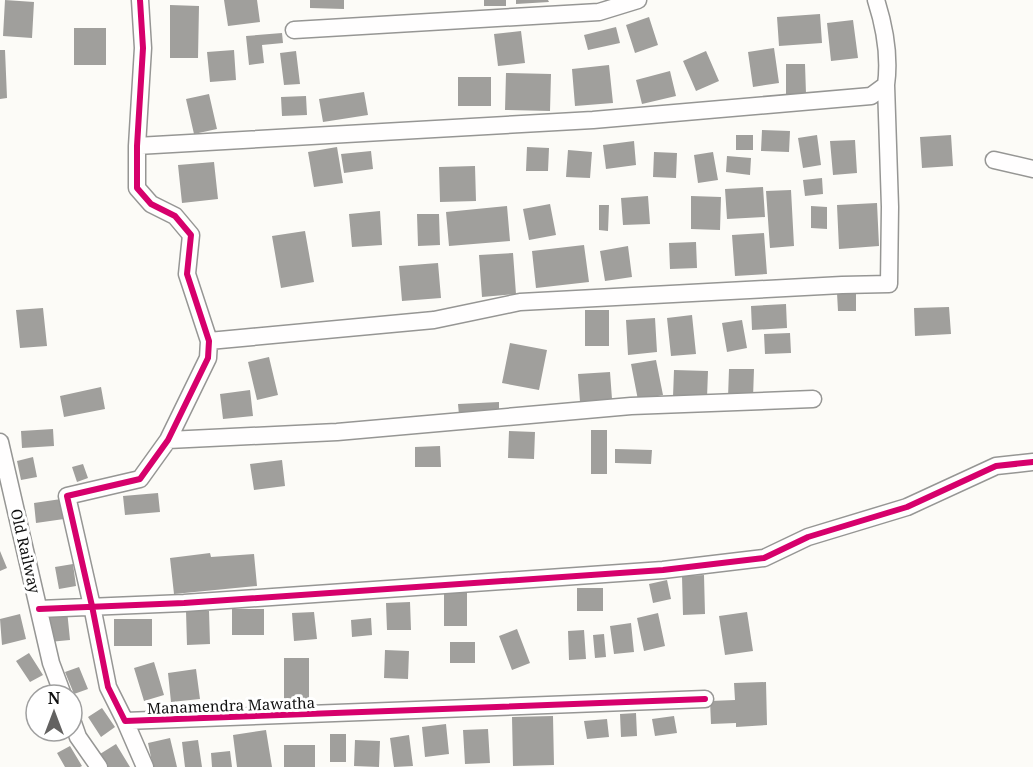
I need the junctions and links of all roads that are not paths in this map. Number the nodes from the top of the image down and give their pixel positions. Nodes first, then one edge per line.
1 (140, 0) edge
2 (638, 0) edge
3 (876, 0) edge
4 (294, 30) dead end
5 (886, 85) junction
6 (137, 146) junction
7 (994, 160) dead end
8 (1033, 169) edge
9 (209, 341) junction
10 (813, 399) dead end
11 (168, 440) junction
12 (0, 442) edge
13 (1033, 462) edge
14 (92, 606) junction
15 (39, 609) junction
16 (58, 683) edge
17 (705, 699) dead end
18 (125, 721) junction
19 (82, 743) edge
20 (99, 767) edge
21 (145, 767) edge

1 - 6 street
2 - 4 street
3 - 5 street
5 - 6 street
5 - 9 street
6 - 9 street
7 - 8 street
9 - 11 street, Manamendra Mawatha
10 - 11 street
11 - 14 street, Manamendra Mawatha
12 - 15 street, Old Railway
13 - 14 street
14 - 15 street
14 - 18 street, Manamendra Mawatha
15 - 16 street, Old Railway
17 - 18 street, Manamendra Mawatha
18 - 21 street
19 - 20 street

